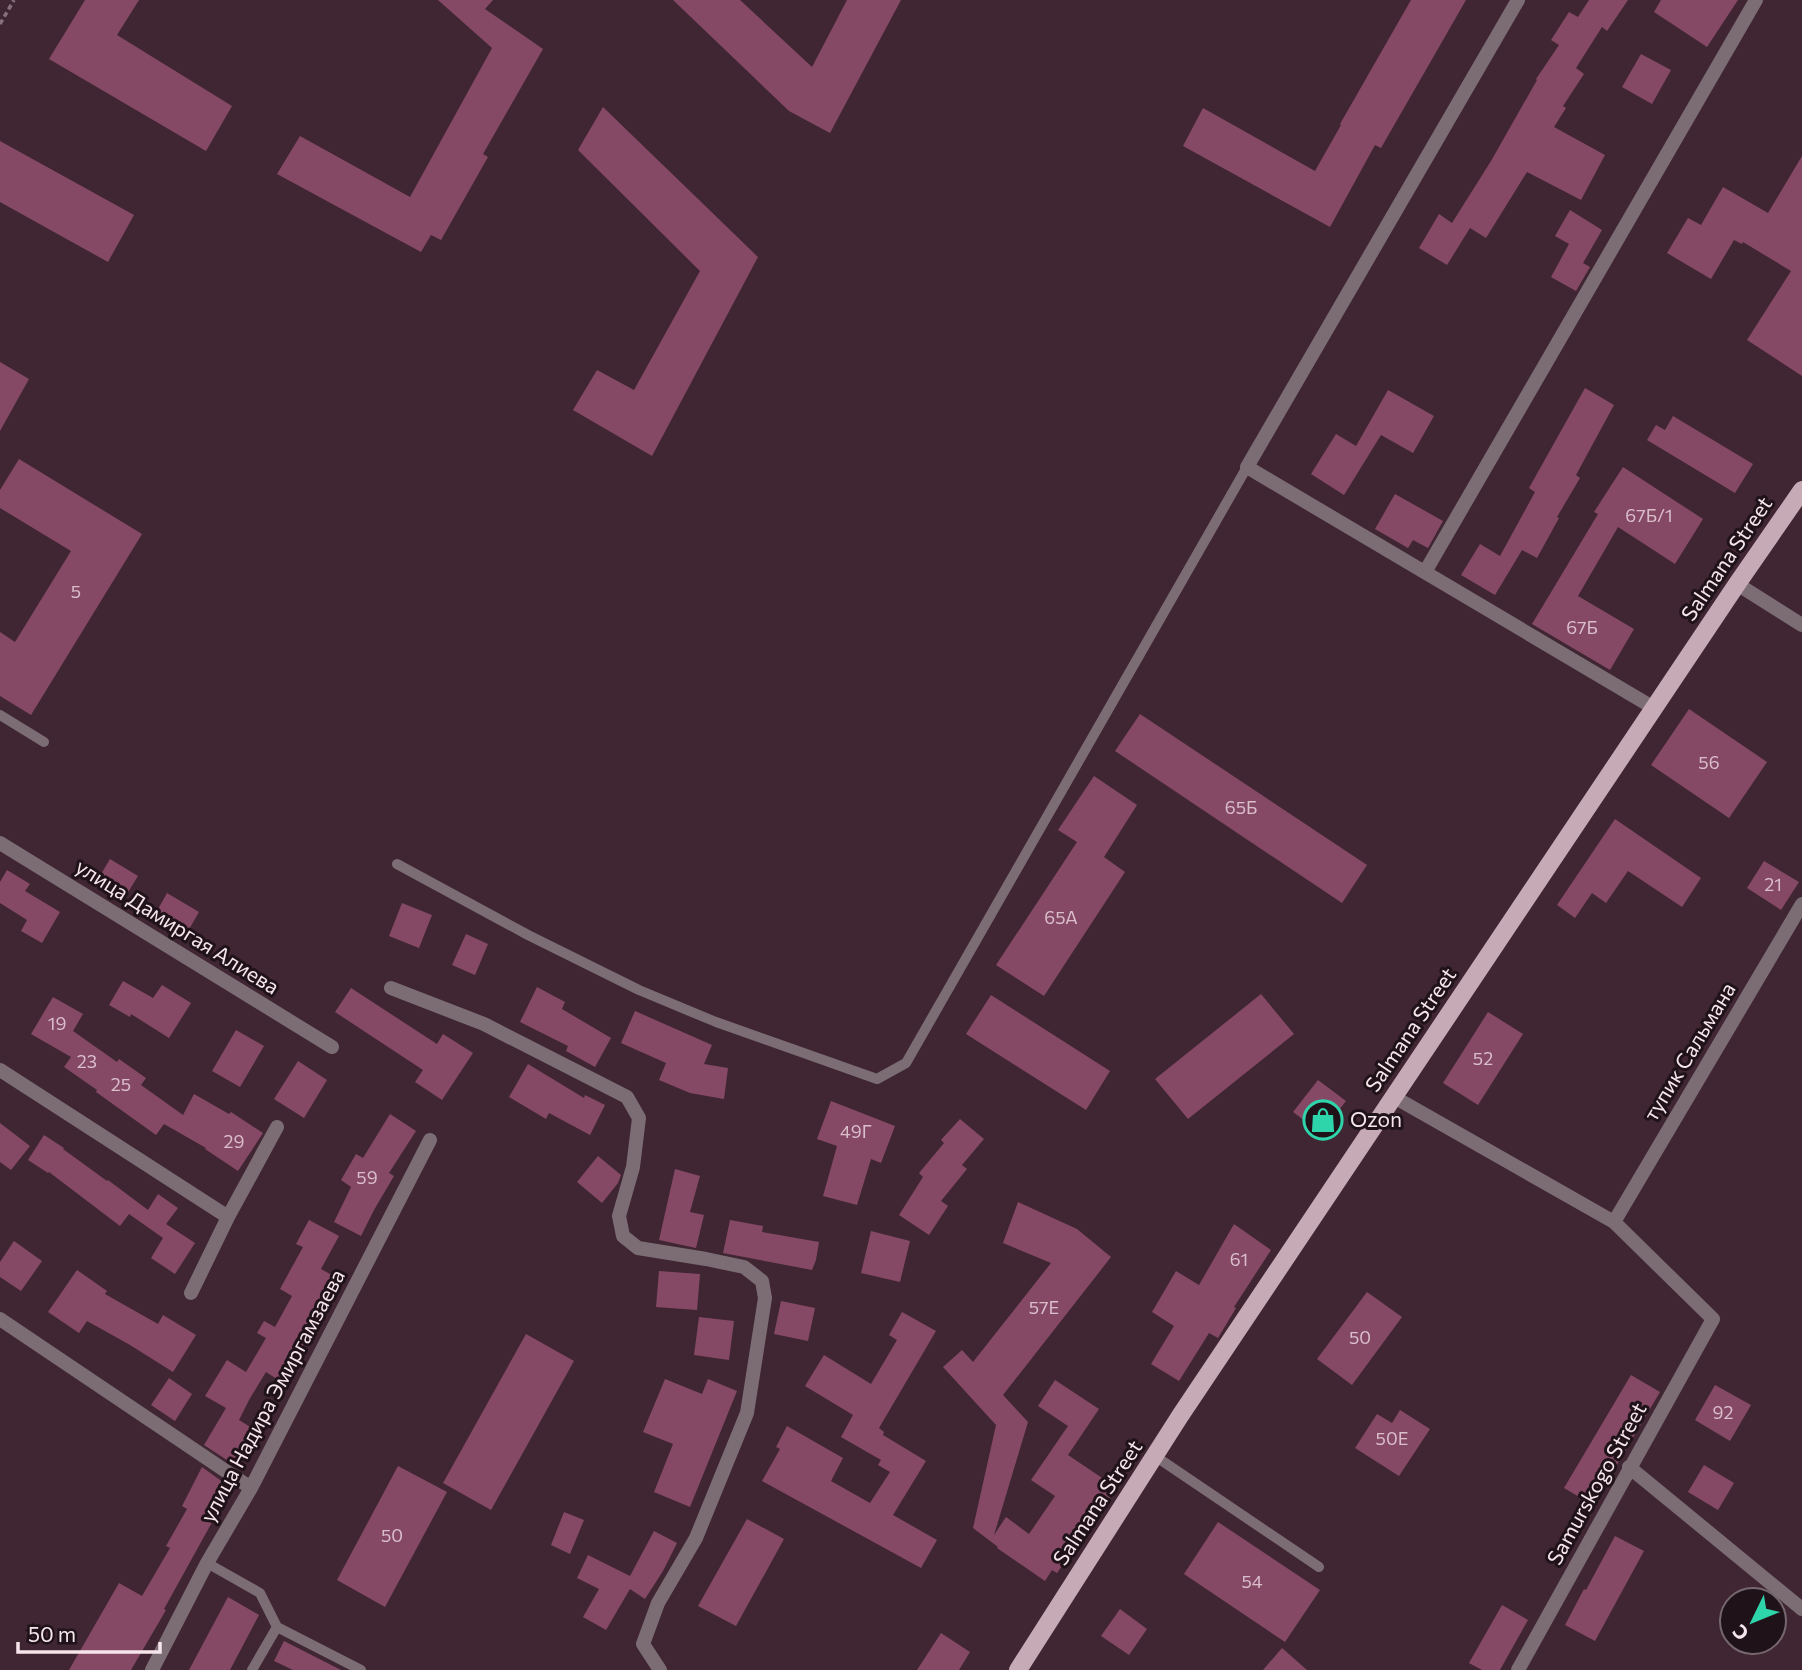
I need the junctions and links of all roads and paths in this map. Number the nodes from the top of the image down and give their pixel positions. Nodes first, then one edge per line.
1 (14, 0) edge
2 (1518, 0) edge
3 (1756, 0) edge
4 (0, 24) edge
5 (1247, 467) junction
6 (1802, 490) edge
7 (1425, 572) junction
8 (1737, 584) junction
9 (1802, 625) edge
10 (1654, 708) junction
11 (0, 715) edge
12 (44, 742) dead end
13 (0, 843) edge
14 (397, 864) dead end
15 (1802, 904) edge
16 (391, 988) dead end
17 (332, 1047) dead end
18 (0, 1070) edge
19 (1394, 1097) junction
20 (277, 1128) dead end
21 (430, 1140) dead end
22 (228, 1217) junction
23 (1614, 1222) junction
24 (191, 1293) dead end
25 (0, 1320) edge
26 (1155, 1456) junction
27 (1629, 1467) junction
28 (251, 1488) junction
29 (207, 1563) junction
30 (1319, 1567) dead end
31 (1802, 1609) edge
32 (277, 1627) junction
33 (152, 1670) edge
34 (252, 1670) edge
35 (361, 1670) edge
36 (660, 1670) edge
37 (1018, 1670) edge
38 (1518, 1670) edge

1 - 4 path
2 - 5 street
3 - 7 street
5 - 7 street
5 - 14 lane
6 - 8 main road, Salmana Street
7 - 10 street
8 - 9 street
8 - 10 main road, Salmana Street
10 - 19 main road, Salmana Street
11 - 12 lane
13 - 17 street, улица Дамиргая Алиева
15 - 23 street, тупик Сальмана
16 - 36 street
18 - 22 street
19 - 23 street
19 - 26 main road, Salmana Street
20 - 22 street
21 - 28 street, улица Надира Эмиргамзаева
22 - 24 street
23 - 27 street, Samurskogo Street
25 - 28 street
26 - 30 lane
26 - 37 main road, Salmana Street
27 - 31 street
27 - 38 street, Samurskogo Street
28 - 29 street, улица Надира Эмиргамзаева
29 - 32 lane
29 - 33 street, улица Надира Эмиргамзаева
32 - 34 lane
32 - 35 lane

